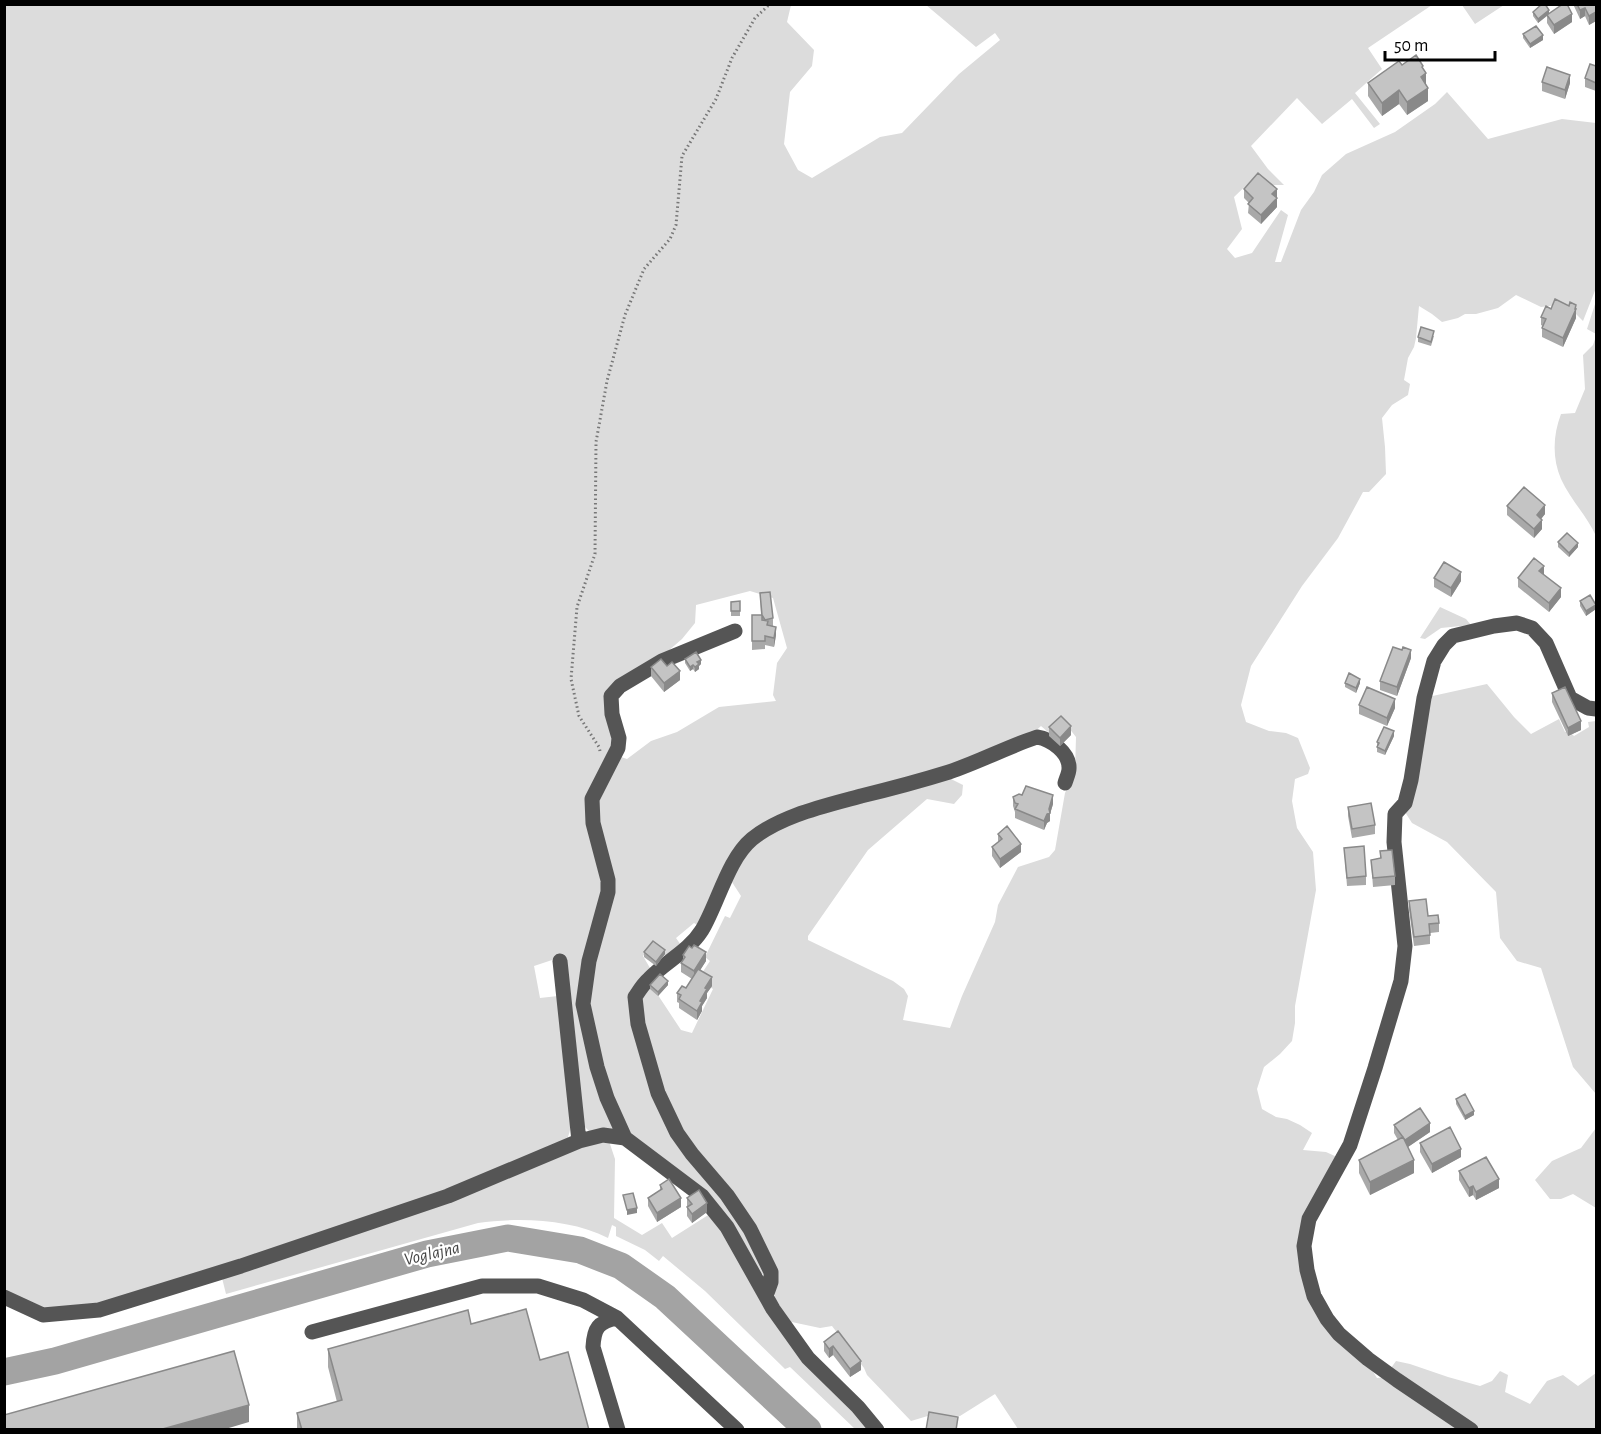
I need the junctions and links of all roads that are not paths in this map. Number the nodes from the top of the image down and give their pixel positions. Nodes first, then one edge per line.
1 (735, 631) dead end
2 (1596, 709) edge
3 (1065, 783) dead end
4 (560, 961) dead end
5 (625, 1138) junction
6 (579, 1141) junction
7 (766, 1296) junction
8 (4, 1297) edge
9 (617, 1318) junction
10 (312, 1332) dead end
11 (618, 1430) edge
12 (737, 1430) edge
13 (878, 1430) edge
14 (1471, 1430) edge

1 - 5 street
2 - 14 street
3 - 7 street
4 - 6 street
5 - 6 street
5 - 7 street
6 - 8 street
7 - 13 street
9 - 10 street
9 - 11 street
9 - 12 street

